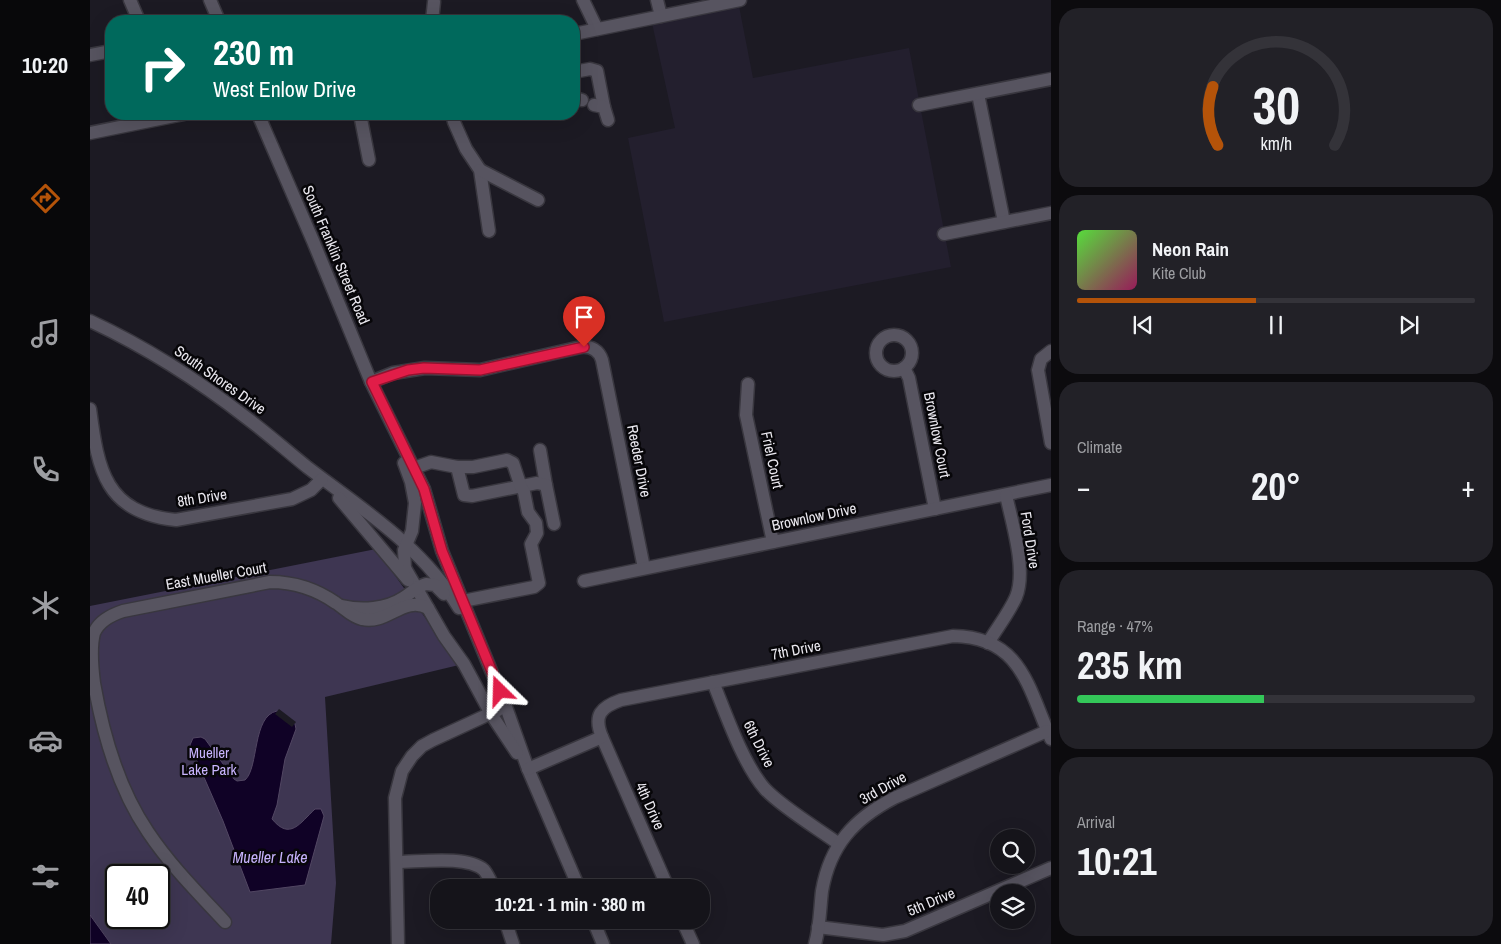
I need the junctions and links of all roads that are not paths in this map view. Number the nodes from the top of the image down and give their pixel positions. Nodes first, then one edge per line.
1 (130, 0) edge
2 (210, 0) edge
3 (583, 0) edge
4 (658, 0) edge
5 (740, 0) edge
6 (434, 2) dead end
7 (137, 15) edge
8 (216, 15) edge
9 (433, 15) edge
10 (661, 16) junction
11 (596, 29) junction
12 (580, 33) edge
13 (105, 52) edge
14 (90, 55) edge
15 (580, 71) edge
16 (1051, 79) edge
17 (978, 94) junction
18 (588, 102) edge
19 (919, 105) dead end
20 (156, 120) edge
21 (261, 120) edge
22 (361, 120) edge
23 (454, 120) edge
24 (608, 120) dead end
25 (90, 134) edge
26 (369, 160) dead end
27 (480, 170) junction
28 (538, 200) dead end
29 (1051, 213) edge
30 (1004, 222) junction
31 (488, 231) dead end
32 (944, 234) dead end
33 (90, 321) edge
34 (1051, 351) edge
35 (904, 368) dead end
36 (372, 382) junction
37 (748, 384) dead end
38 (90, 409) edge
39 (384, 409) junction
40 (1051, 443) edge
41 (540, 450) dead end
42 (457, 467) junction
43 (414, 468) junction
44 (322, 478) junction
45 (546, 485) junction
46 (1051, 485) edge
47 (520, 487) junction
48 (1006, 495) junction
49 (935, 509) junction
50 (413, 524) junction
51 (554, 524) dead end
52 (388, 528) junction
53 (773, 542) junction
54 (406, 544) junction
55 (644, 568) junction
56 (584, 581) dead end
57 (416, 589) junction
58 (463, 601) junction
59 (340, 606) junction
60 (428, 608) junction
61 (988, 643) junction
62 (481, 644) junction
63 (713, 682) junction
64 (506, 707) junction
65 (491, 714) junction
66 (1049, 735) edge
67 (602, 737) junction
68 (528, 769) junction
69 (839, 844) junction
70 (398, 862) junction
71 (1051, 868) edge
72 (488, 879) edge
73 (575, 879) edge
74 (664, 879) edge
75 (225, 922) dead end
76 (818, 927) junction
77 (508, 929) edge
78 (597, 929) edge
79 (686, 929) edge
80 (398, 944) edge
81 (514, 944) edge
82 (603, 944) edge
83 (692, 944) edge
84 (815, 944) edge

1 - 7 street
2 - 8 street
3 - 11 street
4 - 10 street
5 - 10 street
6 - 9 street
10 - 11 street
11 - 12 street
13 - 14 street
15 - 18 street
16 - 17 street
17 - 19 street
17 - 30 street
18 - 24 street
20 - 25 street
21 - 36 street, South Franklin Street Road
22 - 26 street
23 - 27 street
27 - 28 street
27 - 31 street
29 - 30 street
30 - 32 street
33 - 44 street, South Shores Drive
34 - 40 street
35 - 49 street, Brownlow Court
36 - 39 street, South Franklin Street Road
36 - 55 street, Reeder Drive
37 - 53 street, Friel Court
38 - 44 street, 8th Drive
39 - 43 street, South Franklin Street Road
39 - 50 street, South Franklin Street Road
41 - 45 street
42 - 43 street
42 - 47 street
42 - 47 street
43 - 58 street, South Franklin Street Road
44 - 52 street, South Shores Drive
44 - 57 street, South Shores Drive
45 - 47 street
45 - 51 street
46 - 48 street, Brownlow Drive
47 - 58 street
48 - 49 street, Brownlow Drive
48 - 61 street, Ford Drive
49 - 53 street, Brownlow Drive
50 - 52 street
50 - 54 street, South Franklin Street Road
52 - 54 street, South Shores Drive
53 - 55 street, Brownlow Drive
54 - 57 street, South Franklin Street Road
54 - 62 street, South Shores Drive
55 - 56 street, Brownlow Drive
57 - 59 street, East Mueller Court
57 - 60 street, South Franklin Street Road
57 - 62 street
58 - 62 street, South Franklin Street Road
59 - 60 street, East Mueller Court
59 - 75 street, East Mueller Court
60 - 65 street, South Franklin Street Road
61 - 63 street, 7th Drive
61 - 66 street, 7th Drive
62 - 64 street, South Franklin Street Road
63 - 67 street, 7th Drive
63 - 69 street, 6th Drive
64 - 65 street
64 - 68 street, South Franklin Street Road
65 - 68 street, South Franklin Street Road
65 - 70 street
66 - 69 street, 3rd Drive
67 - 68 street
67 - 74 street, 4th Drive
68 - 73 street, South Franklin Street Road
69 - 76 street, 3rd Drive
70 - 72 street
70 - 80 street
71 - 76 street, 5th Drive
76 - 84 street, 3rd Drive
77 - 81 street
78 - 82 street
79 - 83 street

